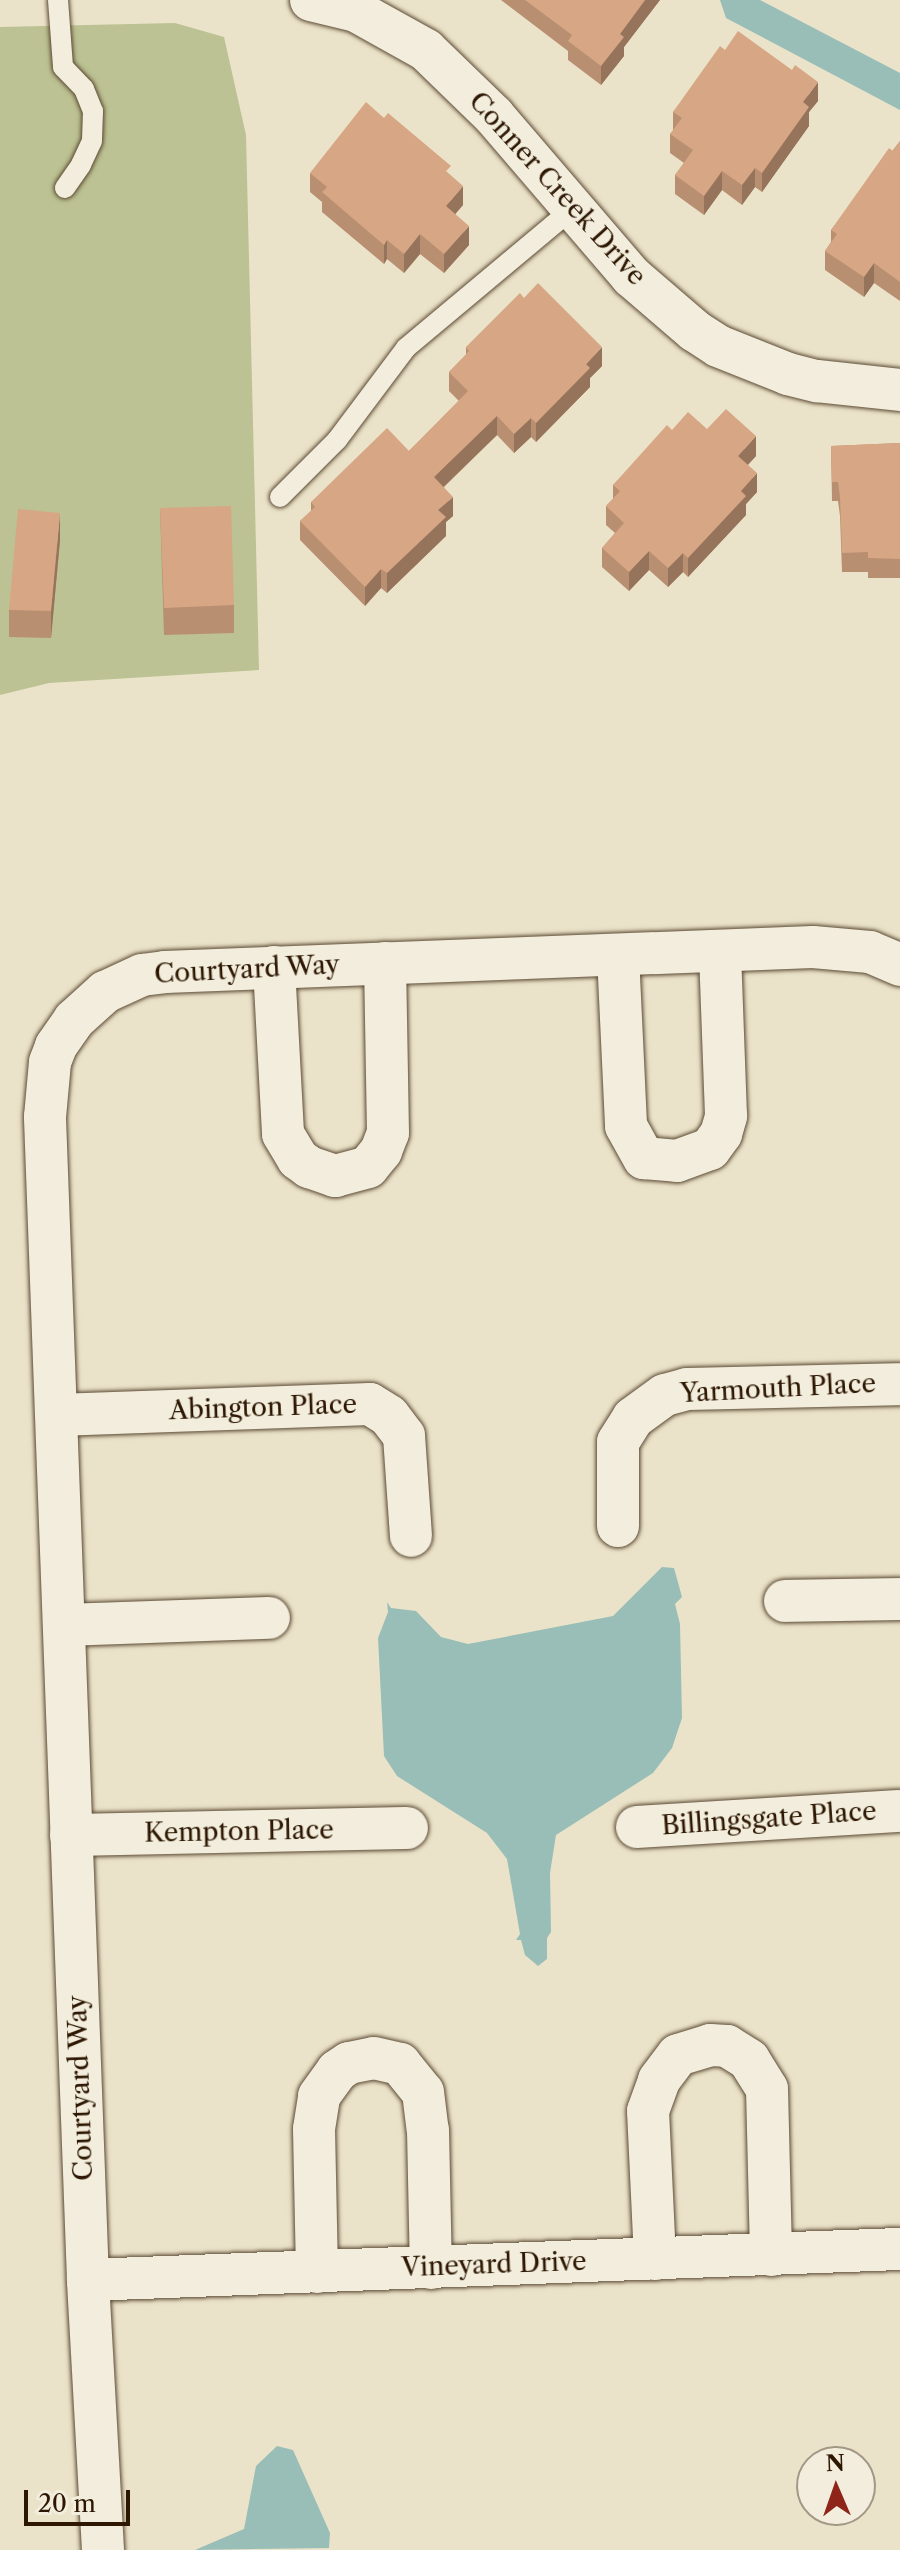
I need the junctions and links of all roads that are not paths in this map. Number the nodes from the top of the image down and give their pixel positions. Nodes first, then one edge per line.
1 (58, 0) edge
2 (311, 0) edge
3 (65, 188) dead end
4 (571, 210) junction
5 (900, 390) edge
6 (280, 497) dead end
7 (720, 951) junction
8 (618, 955) junction
9 (385, 963) junction
10 (900, 965) edge
11 (274, 967) junction
12 (900, 1384) edge
13 (57, 1415) junction
14 (618, 1526) dead end
15 (411, 1536) dead end
16 (900, 1599) edge
17 (785, 1601) dead end
18 (269, 1618) dead end
19 (64, 1625) junction
20 (900, 1811) edge
21 (637, 1827) dead end
22 (407, 1828) dead end
23 (71, 1835) junction
24 (900, 2249) edge
25 (771, 2255) junction
26 (655, 2259) junction
27 (431, 2268) junction
28 (317, 2272) junction
29 (88, 2280) junction
30 (103, 2550) edge

1 - 3 lane
2 - 4 street, Conner Creek Drive
4 - 5 street, Conner Creek Drive
4 - 6 lane
7 - 8 street, Courtyard Way
7 - 8 street
7 - 10 street, Courtyard Way
8 - 9 street, Courtyard Way
9 - 11 street, Courtyard Way
9 - 11 street
11 - 13 street, Courtyard Way
12 - 14 street, Yarmouth Place
13 - 15 street, Abington Place
13 - 19 street, Courtyard Way
16 - 17 street
18 - 19 street
19 - 23 street, Courtyard Way
20 - 21 street, Billingsgate Place
22 - 23 street, Kempton Place
23 - 29 street, Courtyard Way
24 - 25 street, Vineyard Drive
25 - 26 street, Vineyard Drive
25 - 26 street
26 - 27 street, Vineyard Drive
27 - 28 street, Vineyard Drive
27 - 28 street
28 - 29 street, Vineyard Drive
29 - 30 street, Courtyard Way

